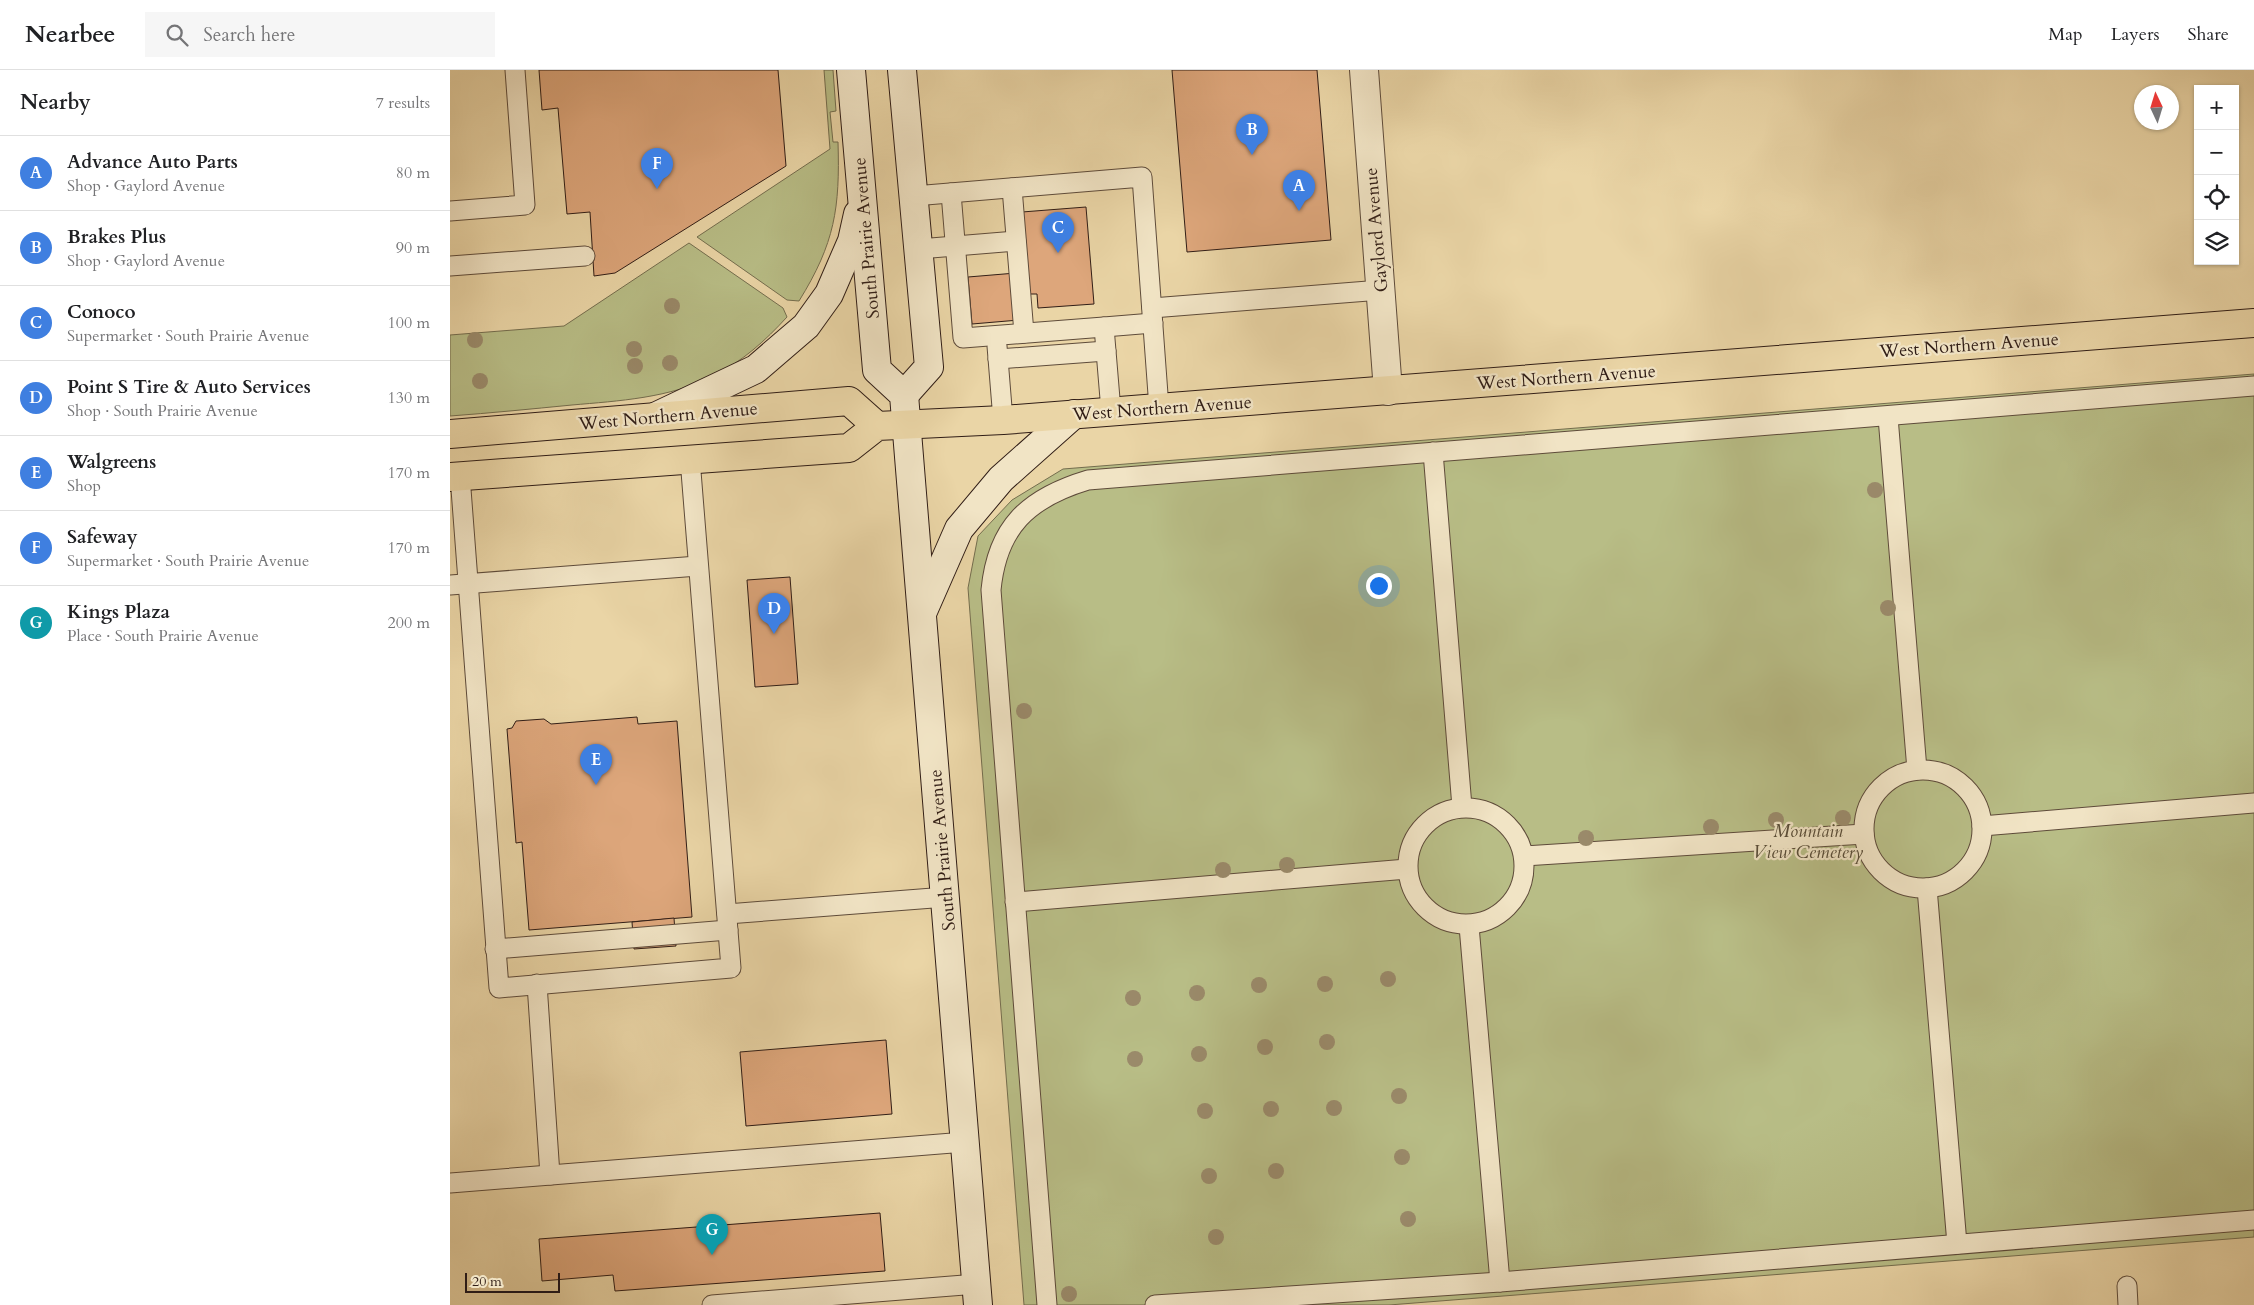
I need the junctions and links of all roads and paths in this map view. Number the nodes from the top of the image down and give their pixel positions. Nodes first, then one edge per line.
1 (515, 70) edge
2 (851, 70) edge
3 (902, 70) edge
4 (1364, 70) edge
5 (1012, 188) junction
6 (952, 193) junction
7 (863, 194) junction
8 (914, 196) junction
9 (450, 211) edge
10 (1016, 241) junction
11 (956, 246) junction
12 (919, 249) junction
13 (585, 256) dead end
14 (450, 266) edge
15 (1381, 290) junction
16 (1152, 316) junction
17 (2254, 323) edge
18 (1104, 327) junction
19 (1024, 333) junction
20 (997, 335) junction
21 (1106, 351) junction
22 (998, 359) junction
23 (2254, 386) edge
24 (1388, 391) junction
25 (904, 395) junction
26 (1160, 408) junction
27 (1112, 411) junction
28 (1074, 414) junction
29 (656, 416) junction
30 (1888, 416) junction
31 (1003, 420) junction
32 (906, 424) junction
33 (877, 426) junction
34 (450, 434) edge
35 (1433, 452) junction
36 (690, 459) junction
37 (455, 477) edge
38 (698, 566) junction
39 (458, 585) edge
40 (922, 614) junction
41 (1917, 770) junction
42 (2254, 803) edge
43 (1462, 808) junction
44 (1982, 826) junction
45 (1864, 834) junction
46 (1524, 856) junction
47 (1407, 869) junction
48 (1927, 888) junction
49 (946, 897) junction
50 (1015, 902) junction
51 (727, 922) junction
52 (1469, 926) junction
53 (496, 949) junction
54 (537, 984) junction
55 (965, 1142) junction
56 (550, 1175) junction
57 (450, 1183) edge
58 (2254, 1220) edge
59 (1958, 1244) junction
60 (1500, 1282) junction
61 (2127, 1286) dead end
62 (978, 1294) edge
63 (906, 1297) edge
64 (712, 1305) edge
65 (1047, 1305) edge
66 (1155, 1305) edge
67 (2128, 1305) edge

1 - 9 lane
2 - 7 main road, South Prairie Avenue
3 - 8 main road
4 - 15 main road, Gaylord Avenue
5 - 6 lane
5 - 10 lane
5 - 16 lane
6 - 8 lane
6 - 11 lane
7 - 25 main road, South Prairie Avenue
7 - 29 main road
8 - 12 main road
10 - 11 lane
10 - 19 lane
11 - 12 lane
11 - 20 lane
12 - 25 main road
13 - 14 lane
15 - 16 lane
15 - 24 main road, Gaylord Avenue
16 - 18 lane
16 - 26 lane
17 - 24 main road, West Northern Avenue
18 - 19 lane
18 - 21 lane
19 - 20 lane
20 - 22 lane
21 - 22 lane
21 - 27 lane
22 - 31 lane
23 - 30 lane
24 - 26 main road, West Northern Avenue
25 - 32 main road, South Prairie Avenue
26 - 27 main road, West Northern Avenue
27 - 28 main road, West Northern Avenue
28 - 31 main road, West Northern Avenue
28 - 40 main road
29 - 33 main road, West Northern Avenue
29 - 34 main road, West Northern Avenue
30 - 35 lane
30 - 41 lane
31 - 32 main road, West Northern Avenue
32 - 33 main road, West Northern Avenue
32 - 40 main road, South Prairie Avenue
33 - 36 main road
35 - 43 lane
35 - 50 lane
36 - 37 main road
36 - 38 lane
37 - 39 lane
38 - 39 lane
38 - 51 lane
39 - 53 lane
40 - 49 main road, South Prairie Avenue
41 - 44 lane
41 - 45 lane
42 - 44 lane
43 - 46 lane
43 - 47 lane
44 - 48 lane
45 - 46 lane
45 - 48 lane
46 - 52 lane
47 - 50 lane
47 - 52 lane
48 - 59 lane
49 - 51 lane
49 - 55 main road, South Prairie Avenue
50 - 65 lane
51 - 53 lane
51 - 54 lane
52 - 60 lane
53 - 54 lane
54 - 56 lane
55 - 56 lane
55 - 62 main road, South Prairie Avenue
56 - 57 lane
58 - 59 lane
59 - 60 lane
60 - 66 lane
61 - 67 lane
62 - 63 lane
63 - 64 lane

